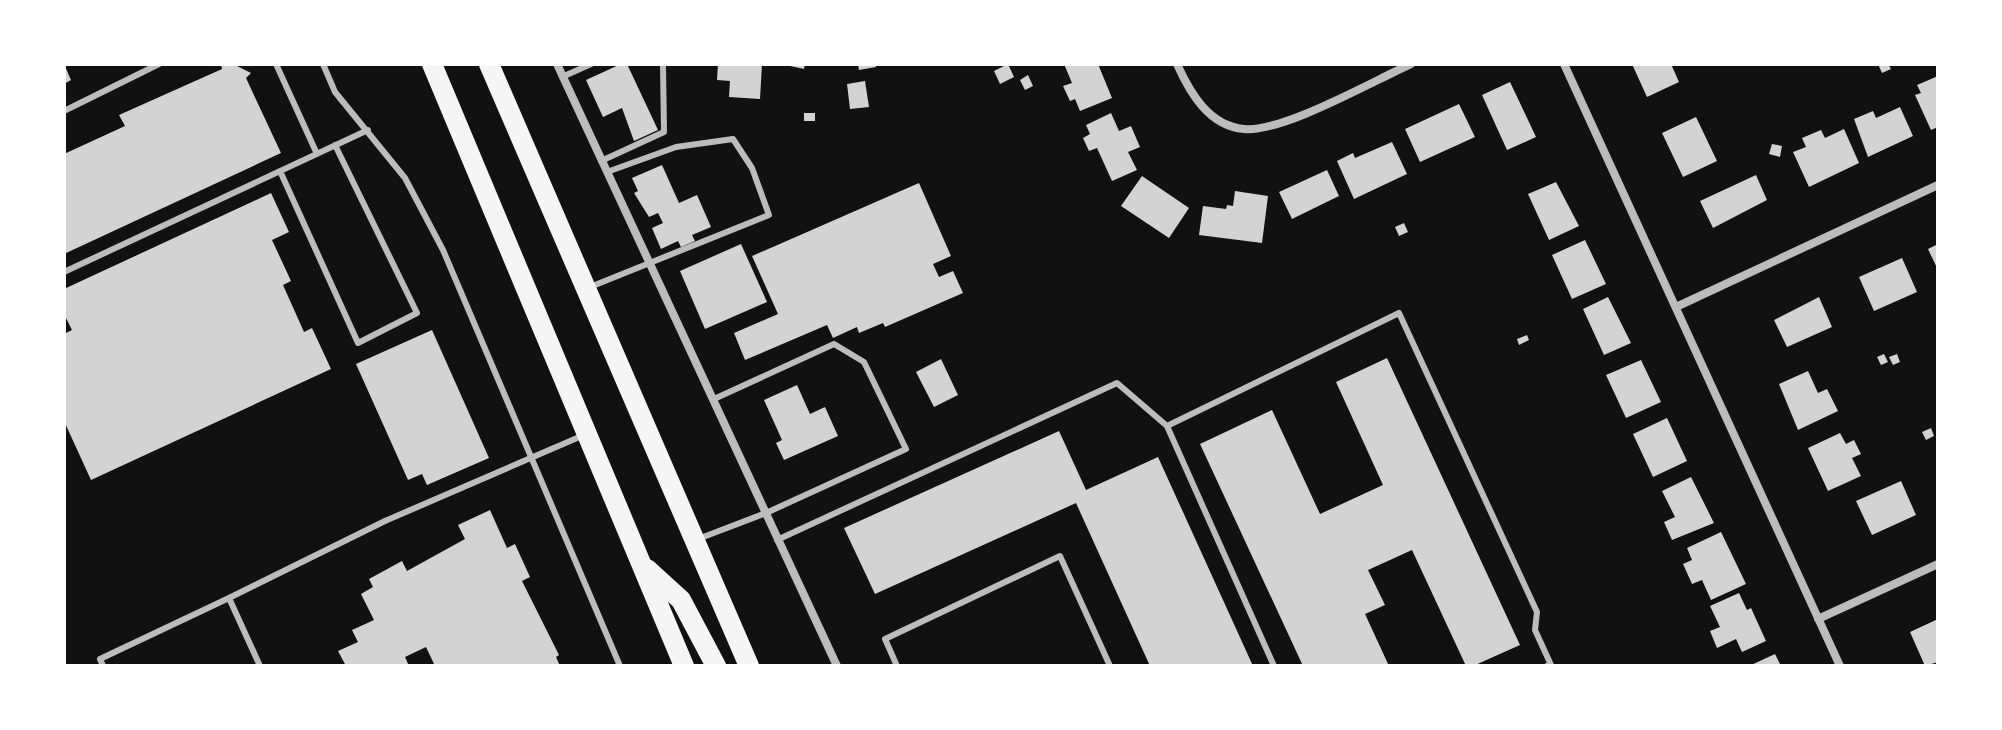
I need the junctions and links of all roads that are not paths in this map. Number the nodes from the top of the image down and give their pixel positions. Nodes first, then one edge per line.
1 (276, 64) edge
2 (323, 64) edge
3 (432, 64) edge
4 (489, 64) edge
5 (557, 64) edge
6 (591, 64) edge
7 (663, 64) edge
8 (1177, 64) edge
9 (1411, 64) edge
10 (1564, 64) edge
11 (156, 65) edge
12 (562, 77) junction
13 (64, 111) edge
14 (368, 130) junction
15 (335, 145) junction
16 (317, 154) junction
17 (601, 161) junction
18 (280, 171) junction
19 (606, 172) junction
20 (1938, 185) edge
21 (649, 266) junction
22 (64, 272) edge
23 (587, 288) junction
24 (1676, 307) junction
25 (714, 399) junction
26 (1167, 426) junction
27 (587, 433) junction
28 (529, 457) junction
29 (766, 513) junction
30 (695, 540) junction
31 (777, 540) junction
32 (642, 564) junction
33 (1938, 564) edge
34 (229, 598) junction
35 (1818, 619) junction
36 (103, 666) edge
37 (260, 666) edge
38 (620, 666) edge
39 (684, 666) edge
40 (716, 666) edge
41 (749, 666) edge
42 (837, 666) edge
43 (897, 666) edge
44 (1110, 666) edge
45 (1274, 666) edge
46 (1550, 666) edge
47 (1840, 666) edge

1 - 16 lane
2 - 14 lane
3 - 27 main road
4 - 23 main road
5 - 12 street
6 - 12 lane
7 - 17 lane
8 - 9 street
10 - 24 street
11 - 13 lane
12 - 17 street
14 - 15 lane
14 - 28 lane
15 - 16 lane
15 - 18 lane
16 - 18 lane
17 - 19 street
18 - 22 lane
19 - 21 street
19 - 21 lane
20 - 24 street
21 - 23 lane
21 - 25 street
23 - 30 main road
24 - 35 street
25 - 29 street
25 - 29 lane
26 - 31 lane
26 - 45 lane
26 - 46 lane
27 - 28 lane
27 - 32 main road
28 - 34 lane
28 - 38 lane
29 - 30 lane
29 - 31 street
30 - 41 main road
31 - 42 street
32 - 39 main road
32 - 40 main road
33 - 35 street
34 - 36 lane
34 - 37 lane
35 - 47 street
43 - 44 lane

